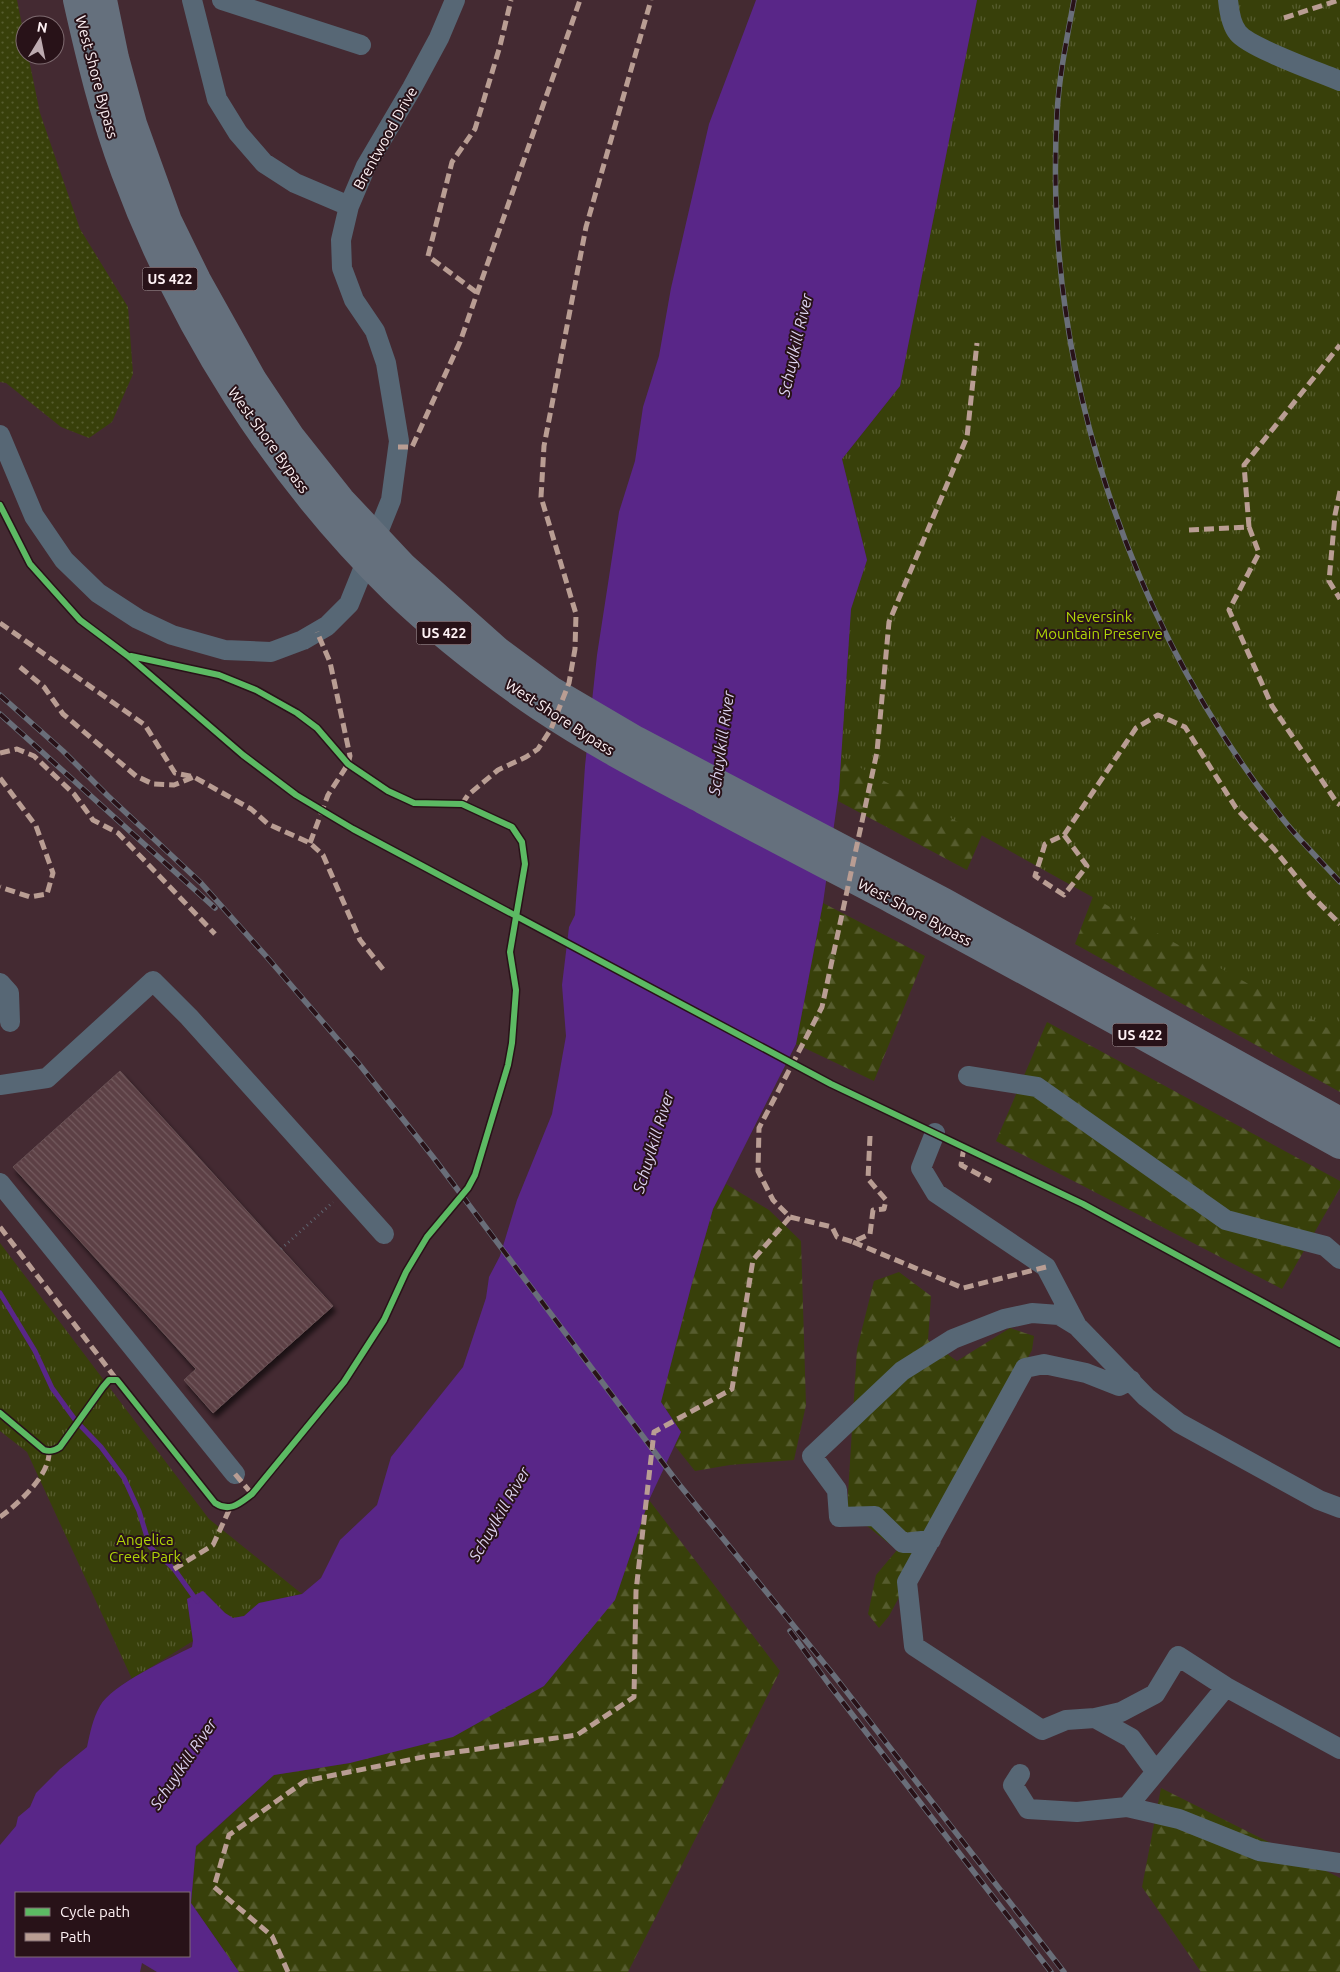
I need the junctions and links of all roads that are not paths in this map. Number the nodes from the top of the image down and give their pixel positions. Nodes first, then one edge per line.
1 (77, 0) edge
2 (103, 0) edge
3 (222, 0) edge
4 (455, 0) edge
5 (1228, 0) edge
6 (197, 1) edge
7 (361, 45) dead end
8 (1340, 81) edge
9 (349, 206) junction
10 (0, 435) edge
11 (337, 512) junction
12 (942, 913) junction
13 (0, 983) edge
14 (10, 1022) dead end
15 (968, 1076) dead end
16 (0, 1085) edge
17 (1340, 1121) edge
18 (935, 1133) dead end
19 (1340, 1145) edge
20 (0, 1183) edge
21 (384, 1234) dead end
22 (1340, 1259) edge
23 (1077, 1326) junction
24 (1131, 1380) junction
25 (235, 1474) dead end
26 (1340, 1508) edge
27 (930, 1540) junction
28 (1226, 1687) junction
29 (1095, 1718) junction
30 (1340, 1749) edge
31 (1156, 1772) junction
32 (1020, 1774) dead end
33 (1127, 1807) junction
34 (1340, 1863) edge

1 - 11 highway, West Shore Bypass / US 422
2 - 11 highway, West Shore Bypass / US 422
3 - 7 street
4 - 9 street, Brentwood Drive
5 - 8 street
6 - 9 street
9 - 10 street, Brentwood Drive
11 - 12 highway, West Shore Bypass / US 422
12 - 17 highway, West Shore Bypass / US 422
12 - 19 highway, West Shore Bypass / US 422
13 - 14 street
15 - 22 street
16 - 21 street
18 - 23 street
20 - 25 street
23 - 24 street
23 - 27 street
24 - 26 street
24 - 27 street
27 - 29 street
28 - 29 street
28 - 30 street
28 - 31 street
29 - 31 street
31 - 33 street
32 - 33 street
33 - 34 street

